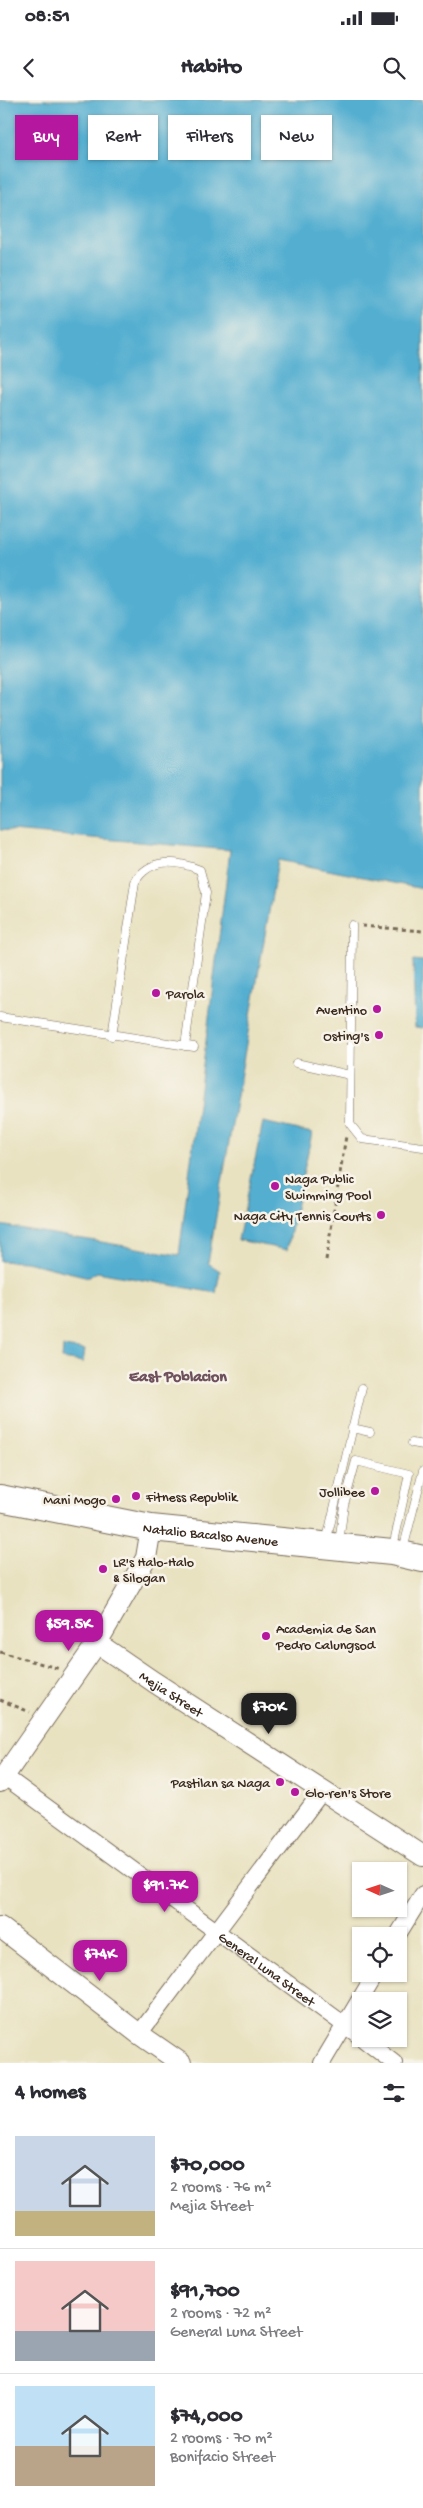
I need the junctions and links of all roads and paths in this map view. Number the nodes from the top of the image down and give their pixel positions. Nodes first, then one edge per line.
1 (352, 925) joint
2 (423, 931) edge
3 (0, 1017) edge
4 (112, 1036) junction
5 (185, 1046) junction
6 (194, 1047) dead end
7 (296, 1064) dead end
8 (350, 1074) junction
9 (350, 1124) junction
10 (423, 1147) edge
11 (326, 1260) dead end
12 (362, 1388) dead end
13 (352, 1428) junction
14 (370, 1432) dead end
15 (412, 1443) dead end
16 (423, 1445) edge
17 (423, 1471) edge
18 (0, 1498) edge
19 (151, 1528) junction
20 (332, 1546) junction
21 (406, 1555) edge
22 (96, 1643) junction
23 (0, 1652) edge
24 (74, 1675) junction
25 (0, 1700) edge
26 (44, 1718) junction
27 (2, 1779) edge
28 (323, 1790) junction
29 (423, 1856) edge
30 (423, 1894) edge
31 (0, 1927) edge
32 (403, 1927) edge
33 (216, 1932) junction
34 (370, 1982) edge
35 (344, 2024) junction
36 (352, 2030) edge
37 (139, 2034) junction
38 (374, 2047) edge
39 (181, 2063) edge
40 (322, 2063) edge
41 (394, 2063) edge

1 - 2 path
1 - 8 lane
3 - 4 lane
4 - 5 lane
4 - 5 lane
5 - 6 lane
7 - 8 lane
8 - 9 lane
9 - 10 lane
9 - 11 path
12 - 13 lane
13 - 14 lane
13 - 20 lane
15 - 16 lane
17 - 21 lane
18 - 19 highway, Natalio Bacalso Avenue
19 - 20 highway, Natalio Bacalso Avenue
19 - 22 street
20 - 21 highway, Natalio Bacalso Avenue
20 - 21 lane
22 - 24 street
22 - 28 street, Mejia Street
23 - 24 path
24 - 26 street
25 - 26 path
26 - 27 street
27 - 33 street, General Luna Street
28 - 29 street, Mejia Street
28 - 33 street
30 - 32 street
31 - 37 street
33 - 35 street, General Luna Street
33 - 37 street
34 - 35 street
35 - 36 street, General Luna Street
35 - 40 street
37 - 39 street
38 - 41 street, General Luna Street

